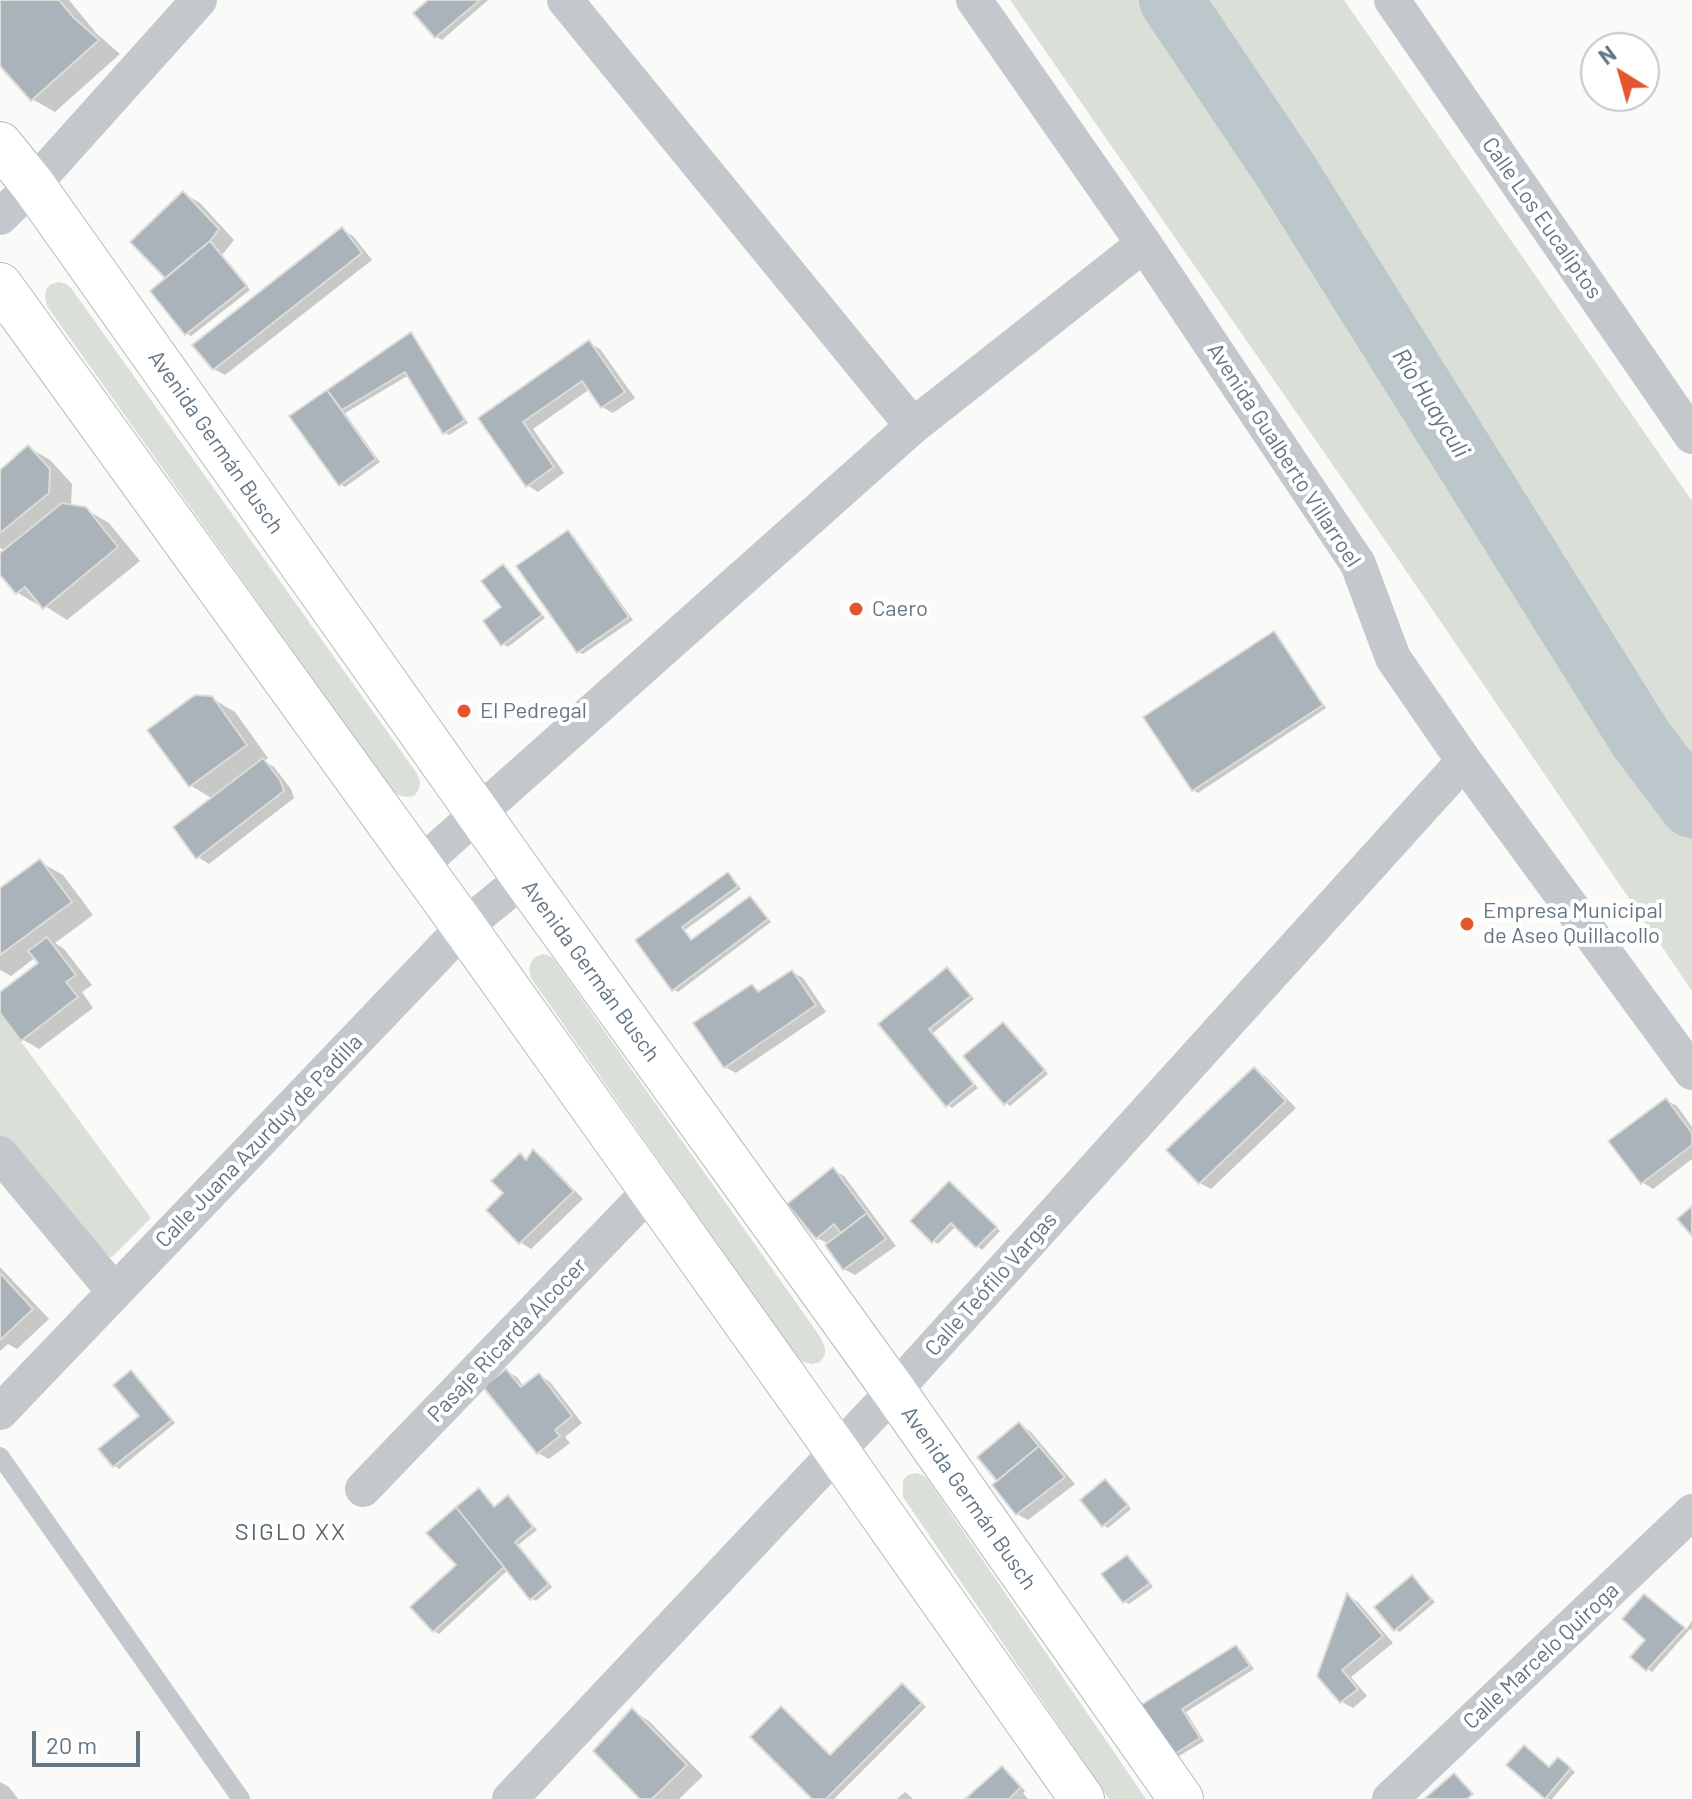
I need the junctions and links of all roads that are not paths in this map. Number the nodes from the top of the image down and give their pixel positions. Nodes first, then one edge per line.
1 (199, 0) edge
2 (565, 0) edge
3 (974, 0) edge
4 (1392, 0) edge
5 (0, 144) edge
6 (33, 185) junction
7 (0, 217) edge
8 (1144, 244) junction
9 (0, 285) edge
10 (913, 426) junction
11 (1692, 436) edge
12 (1464, 761) junction
13 (479, 813) junction
14 (419, 866) junction
15 (524, 878) junction
16 (464, 927) junction
17 (1692, 1072) edge
18 (0, 1154) edge
19 (651, 1190) junction
20 (114, 1291) junction
21 (894, 1391) junction
22 (0, 1412) edge
23 (837, 1451) junction
24 (0, 1456) edge
25 (363, 1489) dead end
26 (1692, 1512) edge
27 (241, 1799) edge
28 (510, 1799) edge
29 (1082, 1799) edge
30 (1181, 1799) edge
31 (1390, 1799) edge

1 - 6 street
2 - 10 street
3 - 8 street, Avenida Gualberto Villarroel
4 - 11 street, Calle Los Eucaliptos
5 - 6 main road, Avenida Germán Busch
6 - 7 street
6 - 13 main road, Avenida Germán Busch
8 - 10 street
8 - 12 street, Avenida Gualberto Villarroel
9 - 14 main road
10 - 13 street
12 - 17 street, Avenida Gualberto Villarroel
12 - 21 street, Calle Teófilo Vargas
13 - 14 street
13 - 15 main road, Avenida Germán Busch
14 - 16 main road
15 - 16 street, Calle Juana Azurduy de Padilla
15 - 21 main road, Avenida Germán Busch
16 - 19 main road
16 - 20 street, Calle Juana Azurduy de Padilla
18 - 20 street
19 - 23 main road
19 - 25 street, Pasaje Ricarda Alcocer
20 - 22 street, Calle Juana Azurduy de Padilla
21 - 23 street, Calle Teófilo Vargas
21 - 30 main road, Avenida Germán Busch
23 - 28 street, Calle Teófilo Vargas
23 - 29 main road
24 - 27 lane
26 - 31 street, Calle Marcelo Quiroga

